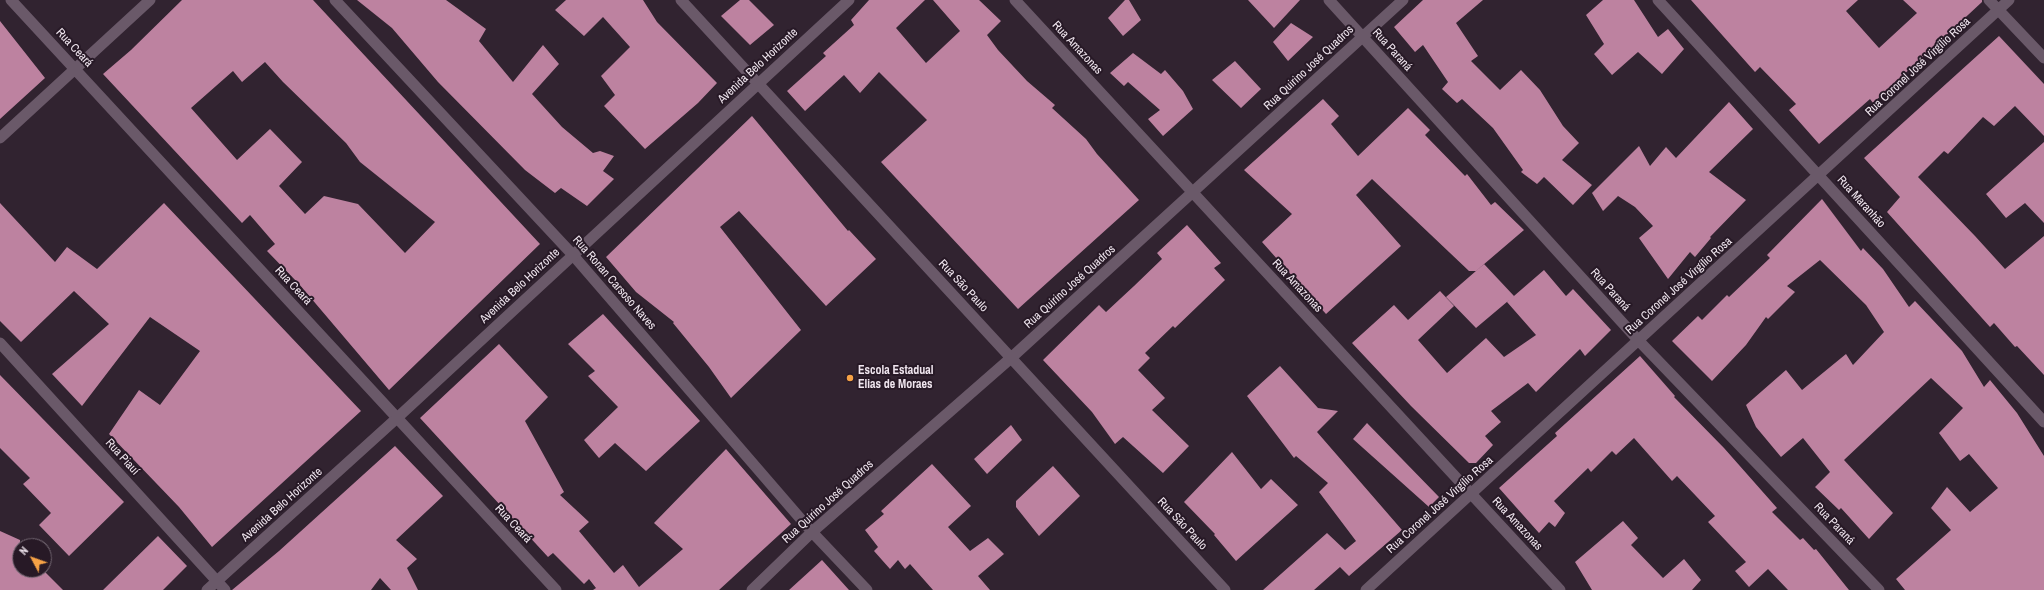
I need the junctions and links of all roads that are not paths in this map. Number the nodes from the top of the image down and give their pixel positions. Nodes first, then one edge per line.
1 (11, 0) edge
2 (150, 0) edge
3 (335, 0) edge
4 (681, 0) edge
5 (849, 0) edge
6 (1015, 0) edge
7 (1329, 0) edge
8 (1403, 0) edge
9 (1658, 0) edge
10 (1989, 0) edge
11 (2009, 0) edge
12 (1998, 10) junction
13 (1362, 37) junction
14 (2044, 58) edge
15 (76, 69) junction
16 (758, 84) junction
17 (0, 138) edge
18 (1819, 176) junction
19 (1193, 193) junction
20 (572, 254) junction
21 (1638, 340) junction
22 (0, 343) edge
23 (1011, 358) junction
24 (397, 418) junction
25 (2044, 422) edge
26 (1471, 494) junction
27 (812, 532) junction
28 (217, 581) junction
29 (207, 590) edge
30 (225, 590) edge
31 (556, 590) edge
32 (752, 590) edge
33 (866, 590) edge
34 (1225, 590) edge
35 (1366, 590) edge
36 (1560, 590) edge
37 (1880, 590) edge

1 - 15 street, Rua Ceará
2 - 15 street
3 - 20 street, Rua Ronan Carsoso Naves
4 - 16 street, Rua São Paulo
5 - 16 street, Avenida Belo Horizonte
6 - 19 street, Rua Amazonas
7 - 13 street, Rua Paraná
8 - 13 street, Rua Quirino José Quadros
9 - 18 street, Rua Maranhão
10 - 12 street
11 - 12 street, Rua Coronel José Virgílio Rosa
12 - 14 street
12 - 18 street, Rua Coronel José Virgílio Rosa
13 - 19 street, Rua Quirino José Quadros
13 - 21 street, Rua Paraná
15 - 17 street
15 - 24 street, Rua Ceará
16 - 20 street, Avenida Belo Horizonte
16 - 23 street, Rua São Paulo
18 - 21 street, Rua Coronel José Virgílio Rosa
18 - 25 street, Rua Maranhão
19 - 23 street, Rua Quirino José Quadros
19 - 26 street, Rua Amazonas
20 - 24 street, Avenida Belo Horizonte
20 - 27 street, Rua Ronan Carsoso Naves
21 - 26 street, Rua Coronel José Virgílio Rosa
21 - 37 street, Rua Paraná
22 - 28 street, Rua Piauí
23 - 27 street, Rua Quirino José Quadros
23 - 34 street, Rua São Paulo
24 - 28 street, Avenida Belo Horizonte
24 - 31 street, Rua Ceará
26 - 35 street, Rua Coronel José Virgílio Rosa
26 - 36 street, Rua Amazonas
27 - 32 street, Rua Quirino José Quadros
27 - 33 street, Rua Ronan Carsoso Naves
28 - 29 street, Avenida Belo Horizonte
28 - 30 street, Rua Piauí

